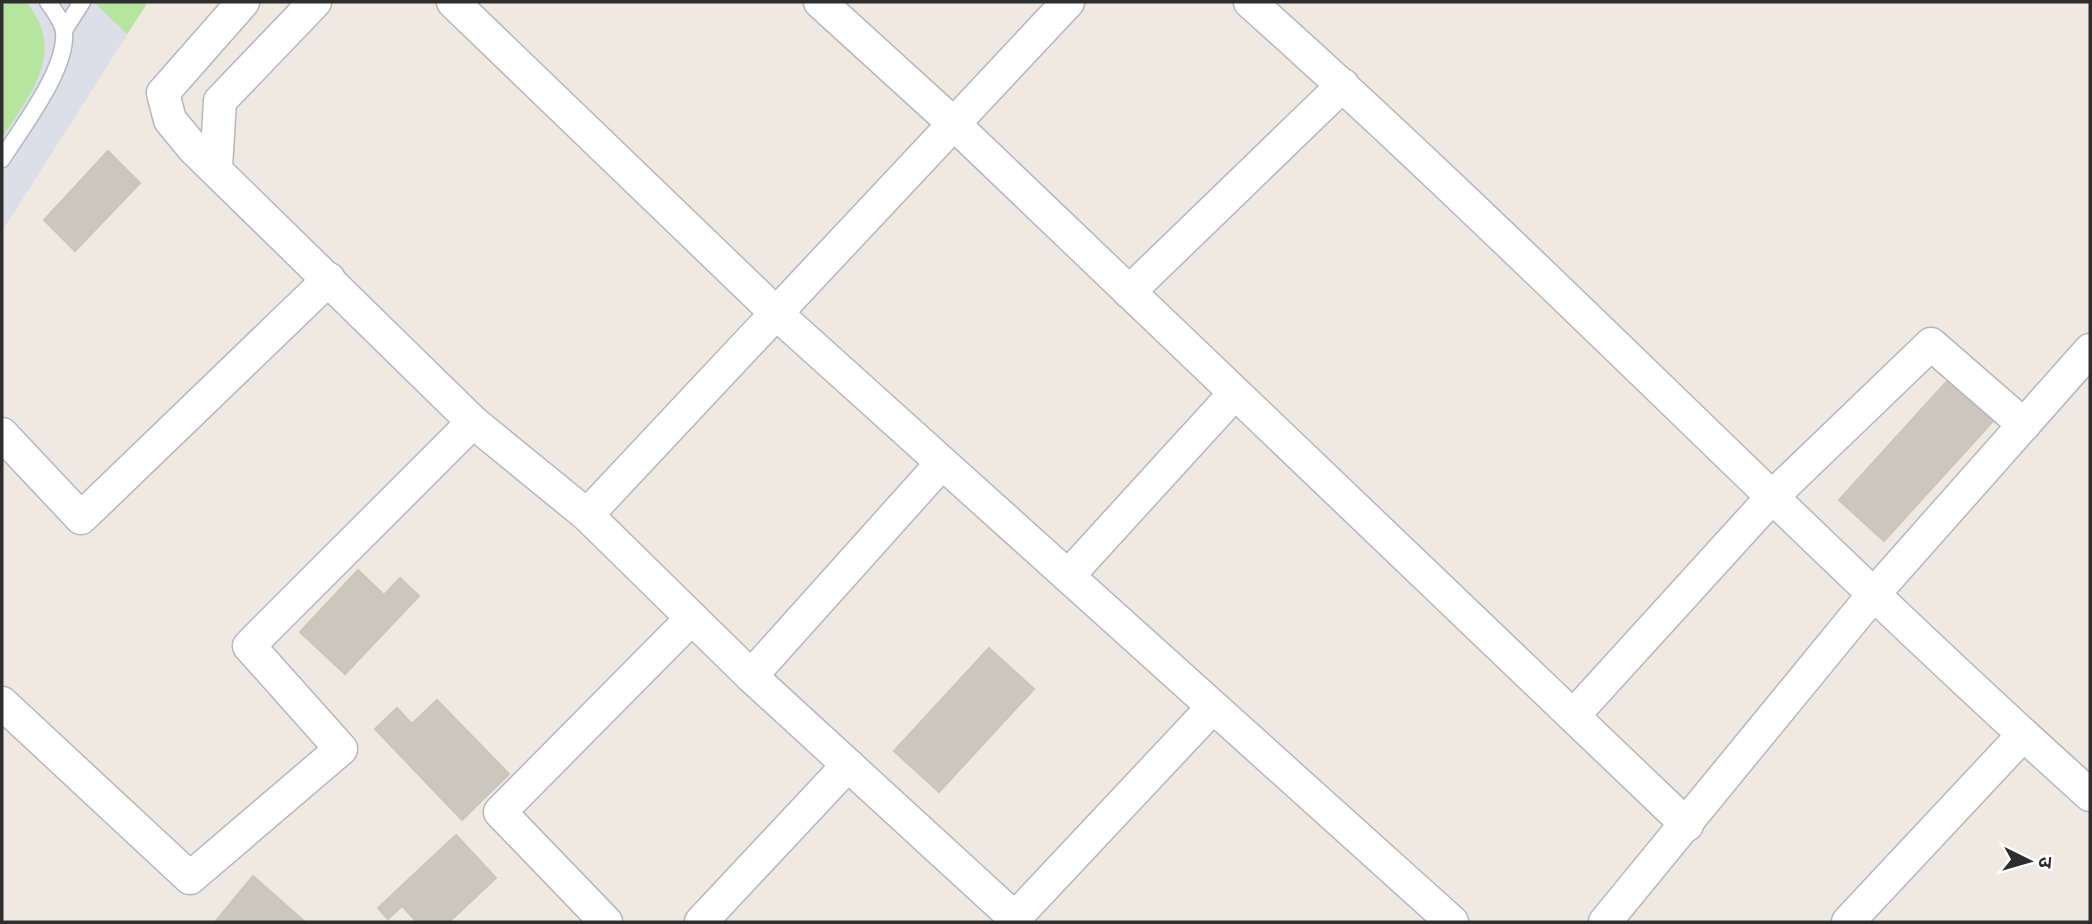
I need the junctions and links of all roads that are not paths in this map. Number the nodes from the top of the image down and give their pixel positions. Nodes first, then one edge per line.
1 (48, 2) edge
2 (82, 2) edge
3 (243, 2) edge
4 (314, 2) edge
5 (453, 2) edge
6 (820, 2) edge
7 (1068, 2) edge
8 (1250, 2) edge
9 (64, 30) junction
10 (1343, 85) junction
11 (954, 124) junction
12 (2, 159) edge
13 (216, 167) junction
14 (329, 279) junction
15 (1129, 292) junction
16 (777, 314) junction
17 (2086, 363) edge
18 (1235, 393) junction
19 (473, 422) junction
20 (2024, 425) junction
21 (2, 433) edge
22 (942, 463) junction
23 (1774, 495) junction
24 (587, 515) junction
25 (1068, 576) junction
26 (1873, 595) junction
27 (692, 618) junction
28 (751, 676) junction
29 (2, 703) edge
30 (1213, 707) junction
31 (1573, 716) junction
32 (2023, 735) junction
33 (848, 765) junction
34 (2090, 795) edge
35 (1687, 825) junction
36 (1017, 920) edge
37 (606, 922) edge
38 (701, 922) edge
39 (1452, 922) edge
40 (1605, 922) edge
41 (1848, 922) edge

1 - 9 lane
2 - 9 lane
3 - 13 street
4 - 13 street
5 - 16 street
6 - 11 street
7 - 11 street
8 - 10 street
9 - 12 lane
10 - 15 street
10 - 23 street
11 - 15 street
11 - 16 street
13 - 14 street
14 - 19 street
14 - 21 street
15 - 18 street
16 - 22 street
16 - 24 street
17 - 20 street
18 - 25 street
18 - 31 street
19 - 24 street
19 - 29 street
20 - 23 street
20 - 26 street
22 - 25 street
22 - 28 street
23 - 26 street
23 - 31 street
24 - 27 street
25 - 30 street
26 - 32 street
26 - 35 street
27 - 28 street
27 - 37 street
28 - 33 street
30 - 36 street
30 - 39 street
31 - 35 street
32 - 34 street
32 - 41 street
33 - 36 street
33 - 38 street
35 - 40 street

